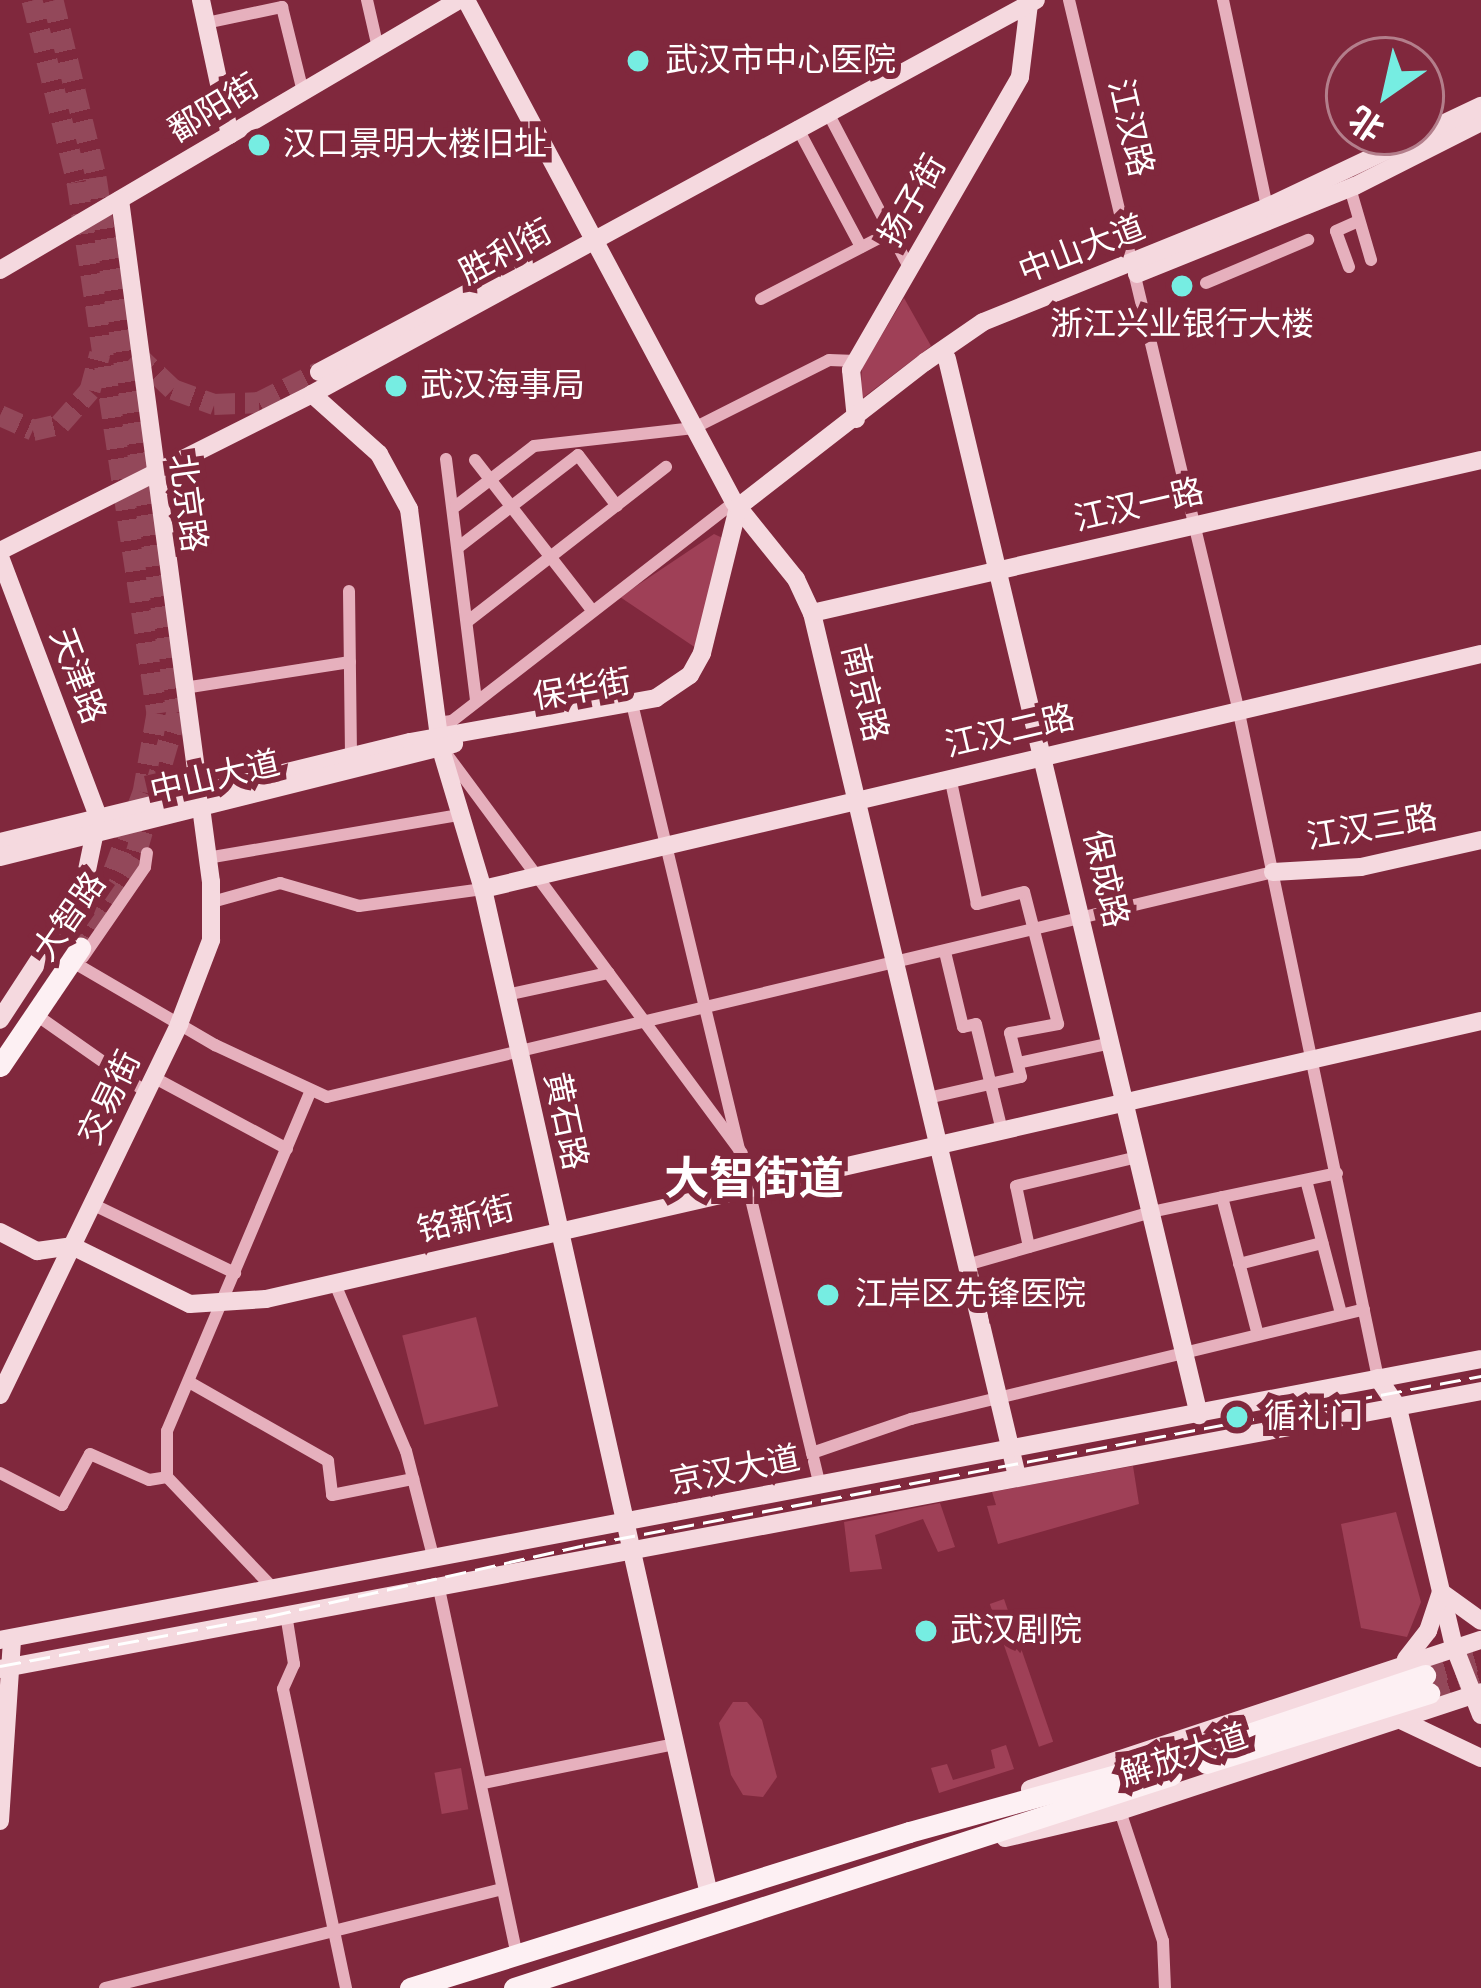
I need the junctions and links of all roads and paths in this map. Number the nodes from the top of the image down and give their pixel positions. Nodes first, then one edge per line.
1 (201, 0) edge
2 (367, 0) edge
3 (462, 0) edge
4 (1069, 0) edge
5 (1223, 0) edge
6 (1032, 2) edge
7 (1002, 8) edge
8 (206, 23) junction
9 (378, 48) junction
10 (303, 92) junction
11 (1481, 106) edge
12 (827, 111) junction
13 (1481, 122) edge
14 (797, 127) junction
15 (230, 135) junction
16 (1350, 188) junction
17 (120, 200) junction
18 (1275, 211) junction
19 (1358, 221) junction
20 (891, 232) junction
21 (590, 243) junction
22 (862, 247) junction
23 (569, 252) junction
24 (1371, 260) dead end
25 (909, 267) junction
26 (1349, 267) dead end
27 (1132, 269) junction
28 (0, 270) edge
29 (1206, 284) dead end
30 (761, 299) dead end
31 (947, 359) junction
32 (856, 361) junction
33 (319, 372) tunnel mouth
34 (312, 394) junction
35 (856, 419) junction
36 (694, 428) junction
37 (446, 459) dead end
38 (475, 460) dead end
39 (1481, 460) edge
40 (666, 467) dead end
41 (152, 475) junction
42 (490, 481) junction
43 (456, 506) junction
44 (617, 506) junction
45 (739, 507) junction
46 (511, 508) junction
47 (1190, 524) junction
48 (460, 546) junction
49 (0, 554) edge
50 (549, 558) junction
51 (1000, 570) junction
52 (349, 591) dead end
53 (591, 609) dead end
54 (812, 613) junction
55 (468, 621) junction
56 (1481, 654) edge
57 (350, 662) junction
58 (184, 688) junction
59 (476, 699) junction
60 (1238, 708) junction
61 (634, 712) junction
62 (438, 735) junction
63 (1044, 754) junction
64 (351, 758) junction
65 (950, 777) junction
66 (200, 792) junction
67 (859, 799) junction
68 (200, 813) junction
69 (460, 815) junction
70 (97, 827) junction
71 (1481, 840) edge
72 (0, 842) edge
73 (666, 845) junction
74 (147, 853) dead end
75 (0, 857) edge
76 (207, 858) junction
77 (1273, 872) junction
78 (534, 877) junction
79 (483, 889) junction
80 (212, 902) junction
81 (1084, 918) junction
82 (1035, 930) junction
83 (76, 951) junction
84 (945, 952) junction
85 (897, 964) junction
86 (609, 973) junction
87 (506, 994) junction
88 (709, 1009) junction
89 (38, 1016) junction
90 (0, 1020) edge
91 (1481, 1021) edge
92 (179, 1024) junction
93 (649, 1024) junction
94 (1112, 1043) junction
95 (0, 1048) edge
96 (519, 1055) junction
97 (1018, 1063) junction
98 (1311, 1065) junction
99 (0, 1066) edge
100 (0, 1076) edge
101 (992, 1083) junction
102 (150, 1084) junction
103 (309, 1095) junction
104 (932, 1097) junction
105 (1125, 1105) junction
106 (1003, 1132) junction
107 (944, 1144) junction
108 (287, 1149) junction
109 (742, 1153) junction
110 (1138, 1157) junction
111 (1336, 1173) junction
112 (1306, 1180) junction
113 (749, 1186) junction
114 (1222, 1197) junction
115 (92, 1204) junction
116 (1151, 1212) junction
117 (557, 1228) junction
118 (0, 1232) edge
119 (1322, 1243) junction
120 (72, 1246) junction
121 (1030, 1247) junction
122 (970, 1264) junction
123 (1239, 1264) junction
124 (235, 1273) junction
125 (335, 1284) junction
126 (223, 1302) junction
127 (1364, 1309) junction
128 (1341, 1313) junction
129 (1257, 1331) junction
130 (1184, 1350) junction
131 (1481, 1360) edge
132 (1378, 1378) junction
133 (189, 1382) junction
134 (1481, 1391) edge
135 (0, 1395) edge
136 (998, 1399) junction
137 (1398, 1408) junction
138 (1199, 1415) junction
139 (1010, 1451) junction
140 (812, 1453) junction
141 (0, 1473) edge
142 (1017, 1476) junction
143 (167, 1478) junction
144 (413, 1479) junction
145 (820, 1486) junction
146 (622, 1523) junction
147 (628, 1546) junction
148 (433, 1556) junction
149 (438, 1584) junction
150 (270, 1585) junction
151 (1441, 1592) junction
152 (286, 1614) junction
153 (1481, 1622) edge
154 (6, 1639) edge
155 (1481, 1640) edge
156 (1454, 1646) junction
157 (1396, 1666) junction
158 (6, 1668) edge
159 (1477, 1694) edge
160 (1481, 1715) edge
161 (1398, 1720) junction
162 (674, 1744) junction
163 (1481, 1748) edge
164 (1481, 1758) edge
165 (483, 1783) junction
166 (1120, 1811) junction
167 (0, 1821) edge
168 (909, 1832) junction
169 (901, 1861) junction
170 (502, 1889) junction
171 (709, 1894) junction
172 (333, 1937) junction
173 (517, 1955) junction
174 (555, 1981) edge
175 (105, 1988) edge
176 (346, 1988) edge
177 (410, 1988) edge
178 (514, 1988) edge
179 (1165, 1988) edge

1 - 8 street
2 - 9 street
3 - 9 street, 鄱阳街
3 - 21 street, 南京路
4 - 27 street, 江汉路
5 - 18 street
6 - 7 street, 胜利街
6 - 25 street, 扬子街
7 - 12 street, 胜利街
8 - 10 street
8 - 15 street
9 - 10 street, 鄱阳街
10 - 15 street, 鄱阳街
11 - 18 street, 中山大道
12 - 14 street, 胜利街
12 - 20 street
13 - 16 street, 中山大道
14 - 21 street, 胜利街
14 - 22 street
15 - 17 street, 鄱阳街
16 - 18 street, 中山大道
16 - 19 street
17 - 28 street, 鄱阳街
17 - 41 street, 北京路
18 - 27 street, 中山大道
18 - 29 street
19 - 24 street
19 - 26 street
20 - 22 street
20 - 25 street
21 - 23 street, 胜利街
21 - 36 street, 南京路
22 - 30 street
23 - 33 street
23 - 34 street, 胜利街
25 - 32 street, 扬子街
27 - 31 street, 中山大道
27 - 35 street, 中山大道
27 - 47 street, 江汉路
31 - 35 street, 中山大道
31 - 51 street, 保成路
32 - 35 street, 扬子街
32 - 36 street
34 - 41 street, 胜利街
34 - 62 street, 黄石路
35 - 45 street, 中山大道
36 - 42 street
36 - 45 street, 南京路
37 - 43 street
38 - 42 street
39 - 47 street, 江汉一路
40 - 44 street
41 - 49 street, 胜利街
41 - 58 street, 北京路
42 - 43 street
42 - 46 street
43 - 48 street
44 - 46 street
44 - 50 street
45 - 54 street, 南京路
45 - 59 street, 中山大道
45 - 61 street, 保华街
45 - 62 street, 保华街
46 - 48 street
46 - 50 street
47 - 51 street, 江汉一路
47 - 60 street, 江汉路
48 - 55 street
49 - 70 street, 天津路
50 - 53 street
50 - 55 street
51 - 54 street, 江汉一路
51 - 63 street, 保成路
52 - 57 street
54 - 67 street, 南京路
55 - 59 street
56 - 60 street, 江汉二路
57 - 58 street
57 - 64 street
58 - 66 street, 北京路
59 - 62 street, 中山大道
60 - 63 street, 江汉二路
60 - 77 street, 江汉路
61 - 62 street, 保华街
61 - 73 street
62 - 64 street, 中山大道
62 - 68 street, 中山大道
62 - 69 street, 黄石路
62 - 78 street
63 - 65 street, 江汉二路
63 - 81 street, 保成路
64 - 66 street, 中山大道
65 - 67 street, 江汉二路
65 - 82 street
66 - 68 street, 北京路
66 - 70 street, 中山大道
67 - 73 street, 江汉二路
67 - 85 street, 南京路
68 - 70 street, 中山大道
68 - 76 street, 交易街
69 - 76 street
69 - 79 street, 黄石路
70 - 72 street, 中山大道
70 - 75 street, 中山大道
70 - 90 street, 大智路
71 - 77 street, 江汉三路
73 - 78 street, 江汉二路
73 - 88 street
74 - 83 street, 大智路
76 - 80 street, 交易街
77 - 81 street
77 - 98 street, 江汉路
78 - 79 street, 江汉二路
78 - 86 street
79 - 80 street
79 - 87 street, 黄石路
80 - 92 street, 交易街
81 - 82 street
81 - 94 street, 保成路
82 - 84 street
82 - 97 street
83 - 89 main road, 大智路
83 - 92 street
83 - 95 main road, 大智路
84 - 85 street
84 - 101 street
85 - 88 street
85 - 104 street, 南京路
86 - 87 street
86 - 93 street
87 - 96 street, 黄石路
88 - 93 street
88 - 109 street
89 - 99 main road, 大智路
89 - 100 street, 大智路
89 - 102 street
91 - 98 street, 铭新街
92 - 102 street, 交易街
92 - 103 street
93 - 96 street
93 - 109 street
94 - 97 street
94 - 105 street, 保成路
96 - 103 street
96 - 117 street, 黄石路
97 - 101 street
98 - 105 street, 铭新街
98 - 111 street, 江汉路
101 - 104 street
101 - 106 street
102 - 108 street
102 - 115 street, 交易街
103 - 108 street
104 - 107 street, 南京路
105 - 106 street, 铭新街
105 - 110 street, 保成路
106 - 107 street, 铭新街
107 - 113 street, 铭新街
107 - 122 street, 南京路
108 - 124 street
109 - 113 street
110 - 116 street, 保成路
110 - 121 street
111 - 112 street
111 - 127 street, 江汉路
112 - 114 street
112 - 119 street
113 - 117 street, 铭新街
113 - 140 street
114 - 116 street
114 - 123 street
115 - 120 street, 交易街
115 - 124 street
116 - 121 street
116 - 130 street, 保成路
117 - 125 street, 铭新街
117 - 146 street, 黄石路
118 - 120 street, 铭新街
119 - 123 street
119 - 128 street
120 - 126 street, 铭新街
120 - 135 street, 交易街
121 - 122 street
122 - 136 street, 南京路
123 - 129 street
124 - 126 street
125 - 126 street, 铭新街
125 - 144 street
126 - 133 street
127 - 128 street
127 - 132 street, 江汉路
128 - 129 street
129 - 130 street
130 - 136 street
130 - 138 street, 保成路
131 - 132 street, 京汉大道
132 - 137 street
132 - 138 street, 京汉大道
133 - 143 street
133 - 144 street
134 - 137 street, 京汉大道
136 - 139 street, 南京路
136 - 140 street
137 - 142 street, 京汉大道
137 - 151 street
138 - 139 street, 京汉大道
139 - 142 street, 南京路
139 - 145 street, 京汉大道
140 - 145 street
141 - 143 street
142 - 147 street, 京汉大道
143 - 150 street
144 - 148 street
145 - 146 street, 京汉大道
146 - 147 street, 黄石路
146 - 148 street, 京汉大道
147 - 149 street, 京汉大道
147 - 162 street, 黄石路
148 - 150 street, 京汉大道
149 - 152 street, 京汉大道
149 - 165 street
150 - 154 street, 京汉大道
151 - 153 street
151 - 156 street
151 - 157 street
152 - 158 street, 京汉大道
152 - 172 street
154 - 158 street
155 - 156 street, 解放大道
156 - 157 street, 解放大道
156 - 159 street
157 - 168 street, 解放大道
158 - 167 street
159 - 160 street
159 - 161 street, 解放大道
159 - 163 street
161 - 164 street
161 - 166 street, 解放大道
162 - 165 street
162 - 171 street, 黄石路
165 - 170 street
166 - 169 street, 解放大道
166 - 179 street
168 - 169 main road, 解放大道
168 - 171 main road, 解放大道
169 - 174 main road, 解放大道
170 - 172 street
170 - 173 street
171 - 173 main road, 解放大道
172 - 175 street
172 - 176 street
173 - 177 main road, 解放大道
174 - 178 main road, 解放大道

